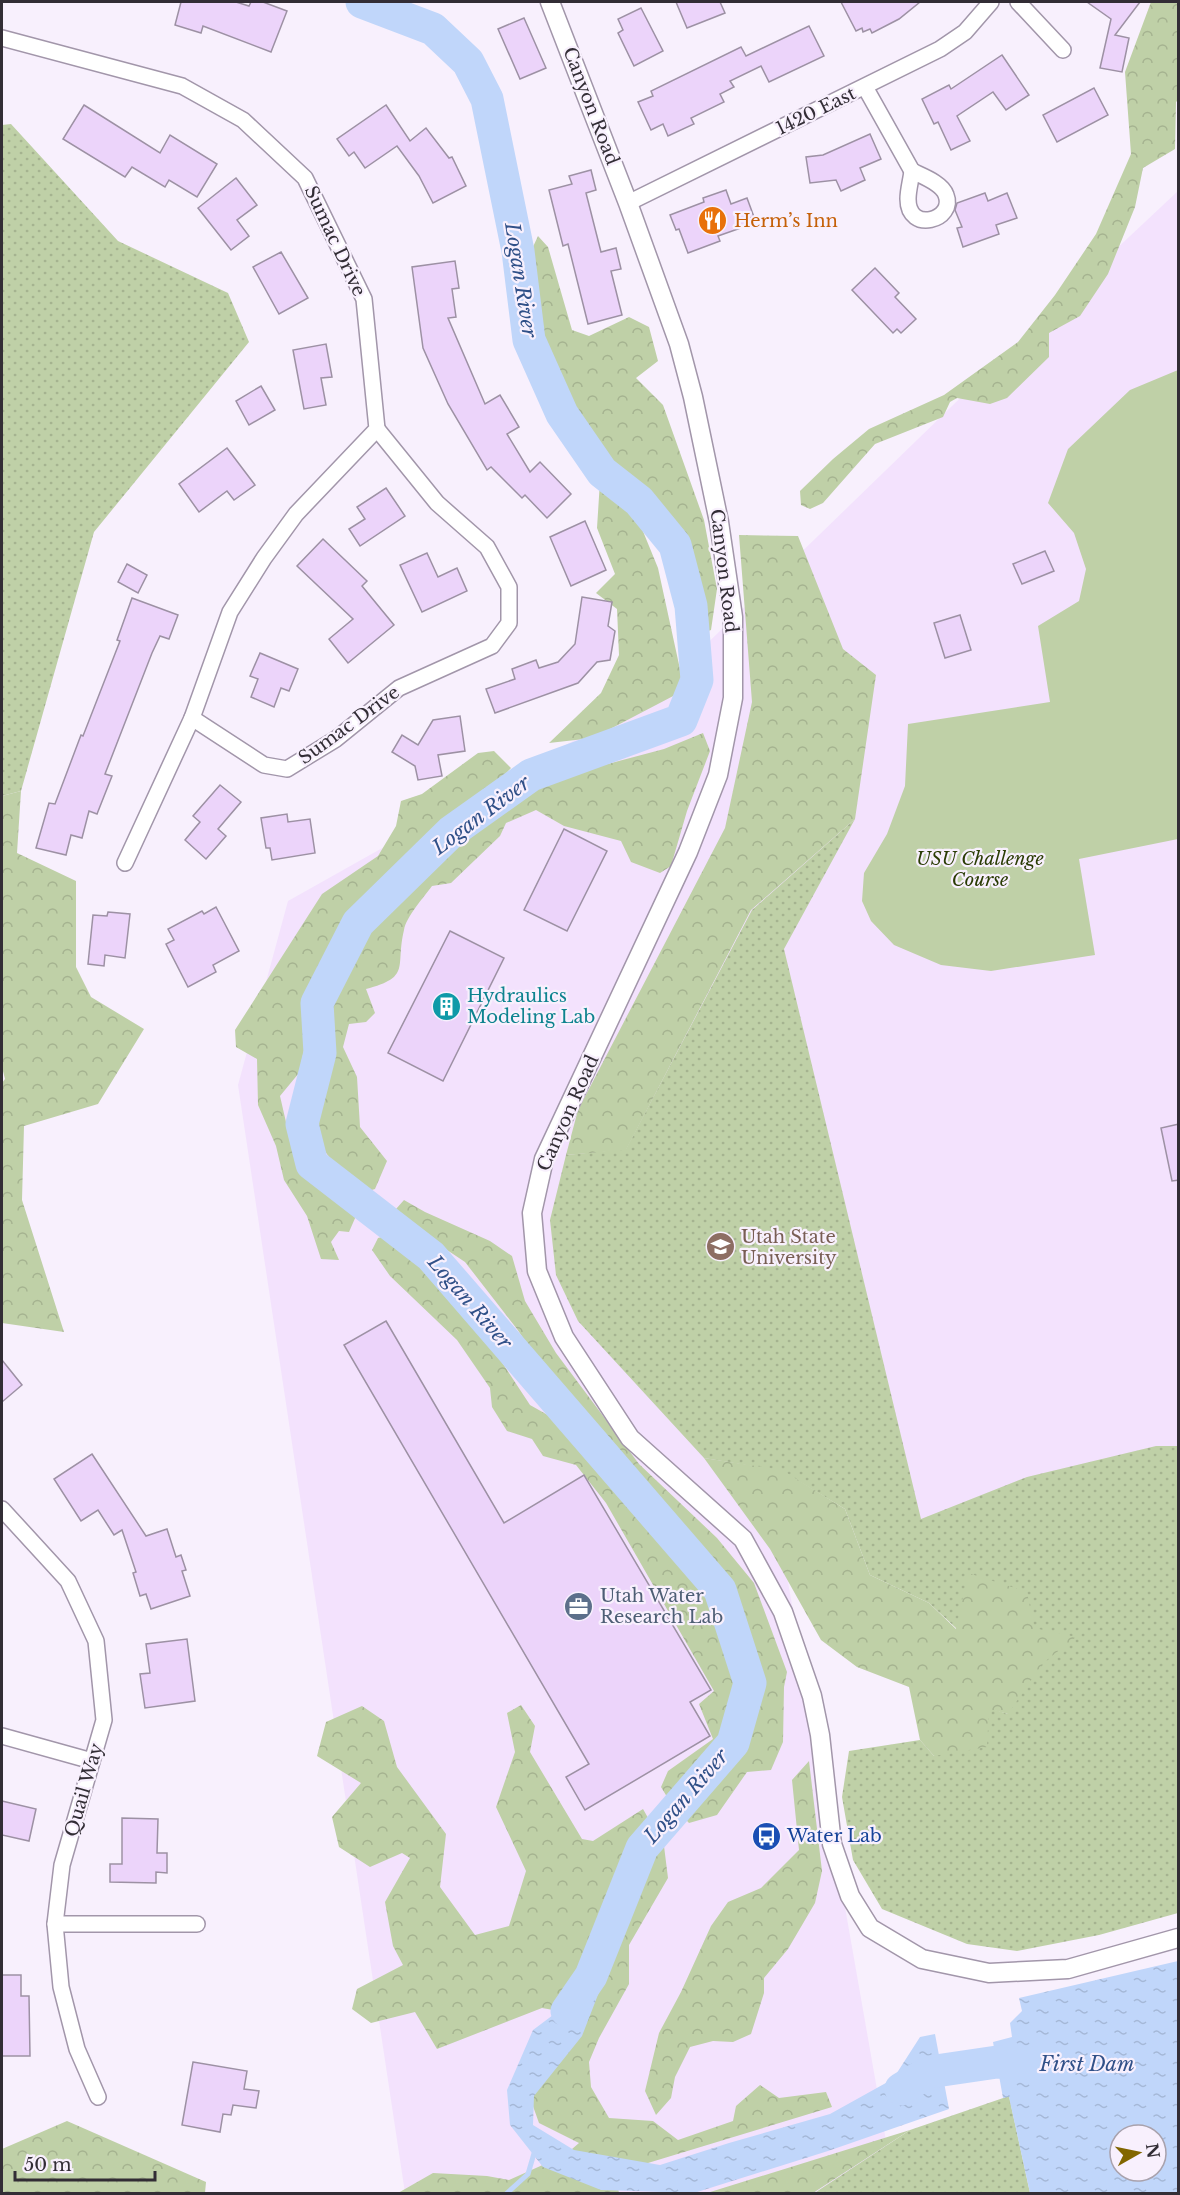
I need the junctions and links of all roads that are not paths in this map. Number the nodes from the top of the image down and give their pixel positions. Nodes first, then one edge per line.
1 (550, 2) edge
2 (992, 2) edge
3 (1018, 2) edge
4 (2, 38) edge
5 (1063, 50) dead end
6 (865, 87) junction
7 (912, 171) dead end
8 (628, 203) junction
9 (377, 429) junction
10 (192, 718) junction
11 (125, 863) dead end
12 (2, 1509) edge
13 (2, 1736) edge
14 (92, 1761) junction
15 (56, 1924) junction
16 (197, 1924) dead end
17 (1179, 1938) edge
18 (98, 2097) dead end

1 - 8 street, Canyon Road
2 - 6 street, 1420 East
3 - 5 street
4 - 9 street, Sumac Drive
6 - 7 street
6 - 8 street, 1420 East
8 - 17 street, Canyon Road
9 - 10 street
9 - 10 street, Sumac Drive
10 - 11 street
12 - 14 street, Quail Way
13 - 14 street
14 - 15 street, Quail Way
15 - 16 street
15 - 18 street, Quail Way

